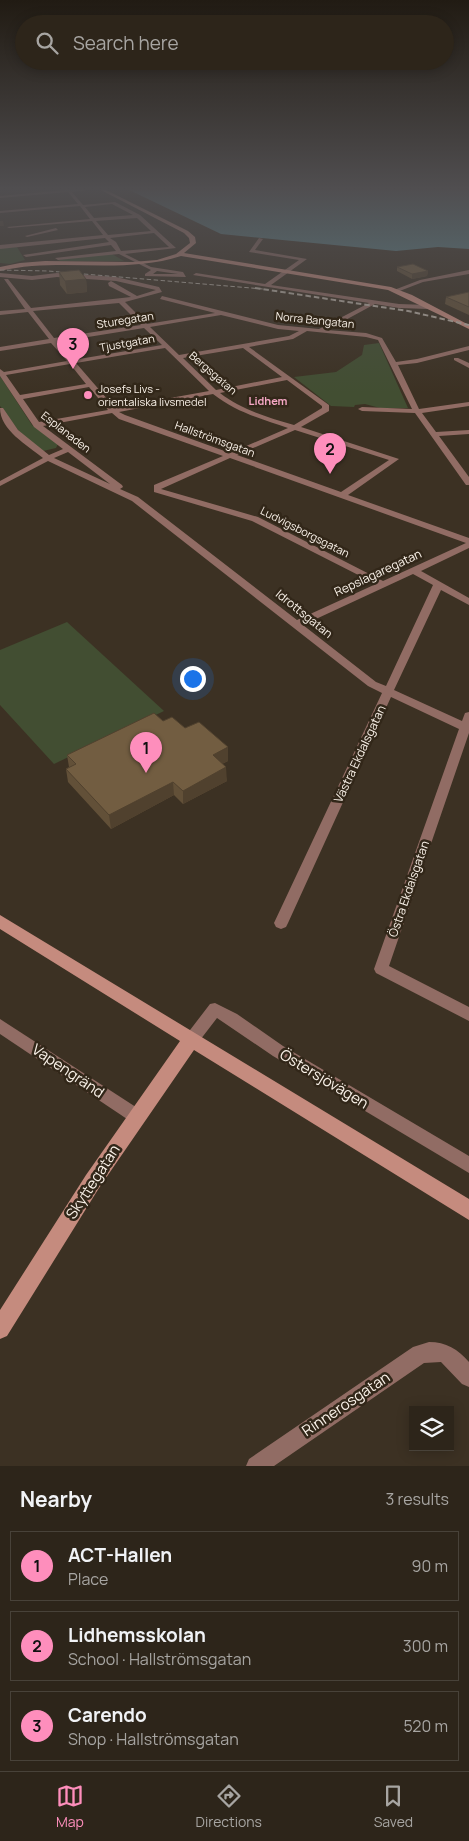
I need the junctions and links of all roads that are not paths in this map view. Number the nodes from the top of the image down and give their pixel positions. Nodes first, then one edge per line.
1 (26, 256) edge
2 (81, 256) edge
3 (126, 256) edge
4 (168, 256) edge
5 (194, 256) edge
6 (287, 256) edge
7 (51, 259) dead end
8 (27, 263) junction
9 (139, 263) junction
10 (0, 269) edge
11 (156, 269) junction
12 (287, 271) junction
13 (469, 272) edge
14 (0, 275) edge
15 (196, 275) dead end
16 (44, 278) junction
17 (6, 280) dead end
18 (111, 283) junction
19 (265, 286) junction
20 (397, 290) junction
21 (145, 296) junction
22 (160, 296) junction
23 (137, 298) junction
24 (120, 301) junction
25 (375, 302) junction
26 (428, 307) junction
27 (28, 309) junction
28 (0, 313) edge
29 (223, 314) junction
30 (146, 326) junction
31 (469, 327) edge
32 (305, 330) junction
33 (320, 331) junction
34 (54, 341) junction
35 (166, 346) junction
36 (244, 346) junction
37 (469, 348) edge
38 (0, 349) edge
39 (178, 357) junction
40 (456, 359) dead end
41 (72, 362) junction
42 (394, 364) junction
43 (469, 366) edge
44 (1, 373) edge
45 (289, 378) junction
46 (91, 384) junction
47 (214, 392) junction
48 (18, 398) junction
49 (469, 404) edge
50 (362, 409) dead end
51 (0, 410) edge
52 (417, 410) junction
53 (113, 411) junction
54 (37, 425) junction
55 (294, 428) junction
56 (469, 432) edge
57 (433, 434) junction
58 (69, 449) junction
59 (228, 456) junction
60 (48, 458) junction
61 (469, 483) edge
62 (0, 484) edge
63 (341, 496) junction
64 (134, 499) junction
65 (469, 543) edge
66 (413, 570) junction
67 (382, 584) junction
68 (438, 585) junction
69 (469, 602) edge
70 (297, 624) junction
71 (389, 693) junction
72 (468, 724) edge
73 (0, 921) edge
74 (281, 923) dead end
75 (469, 1014) edge
76 (0, 1026) edge
77 (192, 1039) junction
78 (136, 1116) junction
79 (469, 1165) edge
80 (469, 1210) edge
81 (0, 1329) edge
82 (469, 1377) edge
83 (256, 1466) edge

1 - 8 street
2 - 7 street
3 - 9 street
4 - 9 street
5 - 12 street
6 - 12 street
8 - 9 street
8 - 10 street
9 - 11 street
11 - 11 street
12 - 19 street
12 - 20 street
13 - 20 street
14 - 16 street
15 - 19 street
16 - 18 street
16 - 22 street
17 - 27 street, Hallströmsgatan
18 - 21 street
18 - 23 street
19 - 25 street
20 - 26 street
21 - 22 street
21 - 23 street
22 - 29 street, Norra Bangatan
23 - 24 street
24 - 27 street
24 - 30 street, Bergsgatan
25 - 26 street
25 - 33 street
26 - 31 street
27 - 28 street
27 - 34 street, Hallströmsgatan
29 - 30 street, Sturegatan
29 - 32 street, Norra Bangatan
30 - 34 street, Sturegatan
30 - 35 street, Bergsgatan
32 - 33 street, Norra Bangatan
32 - 36 street
33 - 42 street, Norra Bangatan
34 - 38 street, Sturegatan
34 - 41 street, Hallströmsgatan
35 - 39 street, Bergsgatan
35 - 41 street, Tjustgatan
36 - 39 street
36 - 45 street
37 - 42 street
39 - 47 street, Bergsgatan
40 - 43 street
41 - 44 street, Tjustgatan
41 - 46 street, Hallströmsgatan
42 - 52 street
44 - 48 street, Esplanaden
45 - 47 street
45 - 55 street
46 - 48 street
46 - 53 street, Hallströmsgatan
47 - 53 street
47 - 55 street, Bergsgatan
48 - 54 street, Esplanaden
49 - 52 street
50 - 52 street
51 - 60 street, Esplanaden
52 - 57 street
53 - 54 street
53 - 59 street, Hallströmsgatan
54 - 58 street, Esplanaden
55 - 59 street
55 - 63 street, Bergsgatan
56 - 57 street
57 - 61 street
58 - 60 street
58 - 64 street, Esplanaden
59 - 63 street, Hallströmsgatan
59 - 67 street, Ludvigsborgsgatan
60 - 62 street
60 - 64 street, Esplanaden
63 - 65 street, Hallströmsgatan
64 - 70 street, Idrottsgatan
65 - 66 street, Repslagaregatan
66 - 67 street, Repslagaregatan
66 - 68 street
67 - 70 street, Repslagaregatan
68 - 69 street
68 - 71 street, Västra Ekdalsgatan
70 - 71 street, Idrottsgatan
71 - 72 street, Idrottsgatan
71 - 74 street, Västra Ekdalsgatan
72 - 75 street, Östra Ekdalsgatan
73 - 77 street
76 - 78 street, Vapengränd
77 - 78 street, Skyttegatan
77 - 79 street, Östersjövägen
77 - 80 street
78 - 81 street, Skyttegatan
82 - 83 street, Rinnerosgatan

